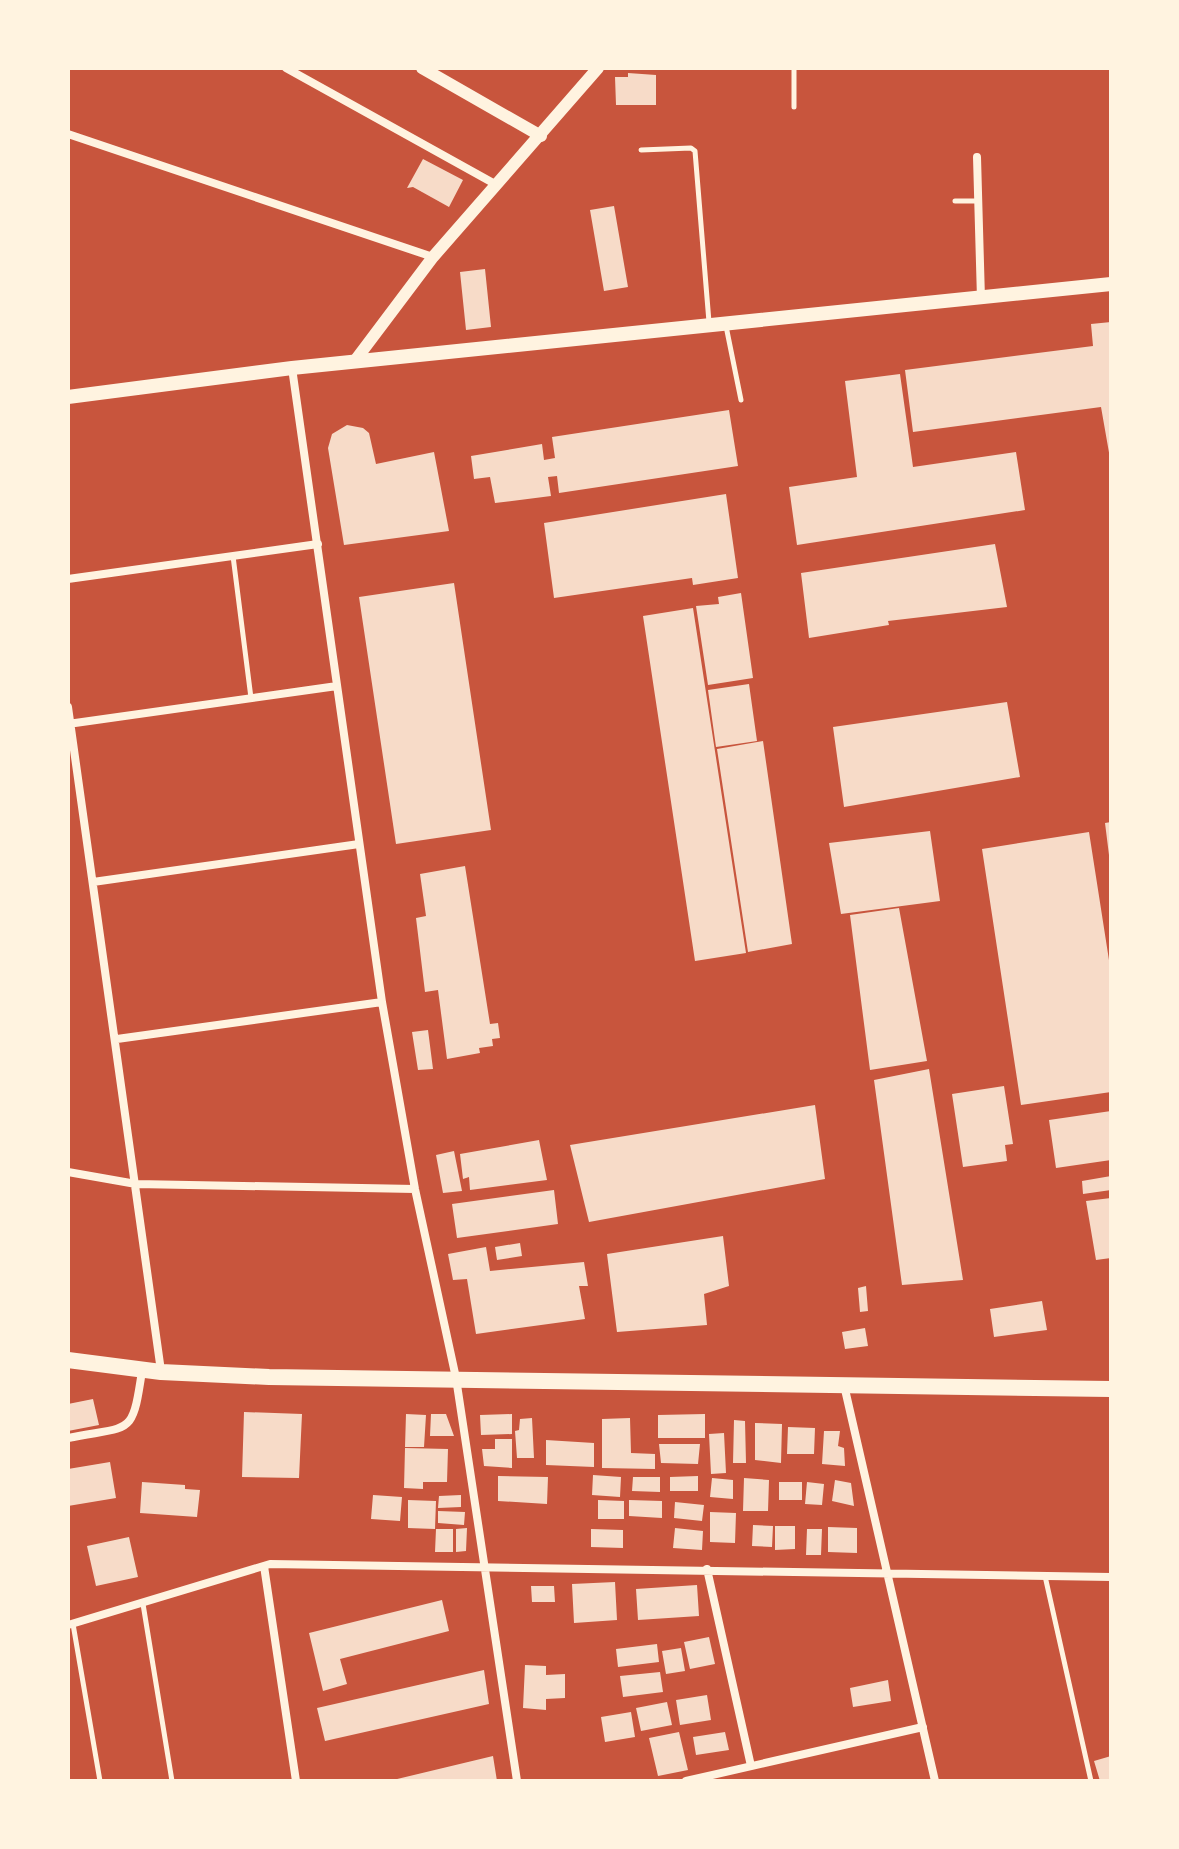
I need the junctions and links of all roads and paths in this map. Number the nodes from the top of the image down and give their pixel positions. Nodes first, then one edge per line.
1 (286, 68) edge
2 (422, 68) edge
3 (598, 68) edge
4 (794, 68) edge
5 (794, 107) dead end
6 (68, 134) edge
7 (541, 136) junction
8 (641, 150) dead end
9 (977, 157) dead end
10 (495, 184) junction
11 (955, 201) dead end
12 (977, 201) junction
13 (433, 257) junction
14 (1111, 284) edge
15 (981, 299) junction
16 (726, 325) junction
17 (710, 327) junction
18 (354, 362) junction
19 (292, 368) junction
20 (68, 397) edge
21 (741, 400) dead end
22 (318, 544) junction
23 (233, 556) junction
24 (68, 579) edge
25 (337, 686) junction
26 (251, 698) junction
27 (68, 707) edge
28 (69, 724) edge
29 (359, 844) junction
30 (93, 882) junction
31 (382, 1002) junction
32 (117, 1039) junction
33 (68, 1172) edge
34 (136, 1184) junction
35 (415, 1189) junction
36 (68, 1360) edge
37 (142, 1371) junction
38 (161, 1372) junction
39 (456, 1378) junction
40 (843, 1384) junction
41 (1111, 1389) edge
42 (68, 1438) edge
43 (483, 1565) junction
44 (264, 1566) junction
45 (707, 1569) junction
46 (890, 1572) junction
47 (1045, 1575) junction
48 (1111, 1577) edge
49 (143, 1604) junction
50 (71, 1624) edge
51 (923, 1727) junction
52 (751, 1766) junction
53 (100, 1781) edge
54 (172, 1781) edge
55 (296, 1781) edge
56 (517, 1781) edge
57 (686, 1781) edge
58 (935, 1781) edge
59 (1091, 1781) edge

1 - 10 street
2 - 7 street
3 - 7 street
4 - 5 lane
6 - 13 street
7 - 10 street
8 - 17 lane
9 - 12 street
10 - 13 street
11 - 12 lane
12 - 15 street
13 - 18 street
14 - 15 main road
15 - 16 main road
16 - 17 main road
16 - 21 lane
17 - 18 main road
18 - 19 main road
19 - 20 main road
19 - 22 street
22 - 23 street
22 - 25 street
23 - 24 street
23 - 26 lane
25 - 26 street
25 - 29 street
26 - 28 street
27 - 28 street
28 - 30 street
29 - 30 street
29 - 31 street
30 - 32 street
31 - 32 street
31 - 35 street
32 - 34 street
33 - 34 street
34 - 35 street
34 - 38 street
35 - 39 street
36 - 37 highway
37 - 38 highway
37 - 42 street
38 - 39 highway
39 - 40 highway
39 - 43 street
40 - 41 highway
40 - 46 street
43 - 44 street
43 - 45 street
43 - 56 street
44 - 49 street
44 - 55 street
45 - 46 street
45 - 52 street
46 - 47 street
46 - 51 street
47 - 48 street
47 - 59 lane
49 - 50 street
49 - 54 lane
50 - 53 lane
51 - 52 street
51 - 58 street
52 - 57 street

